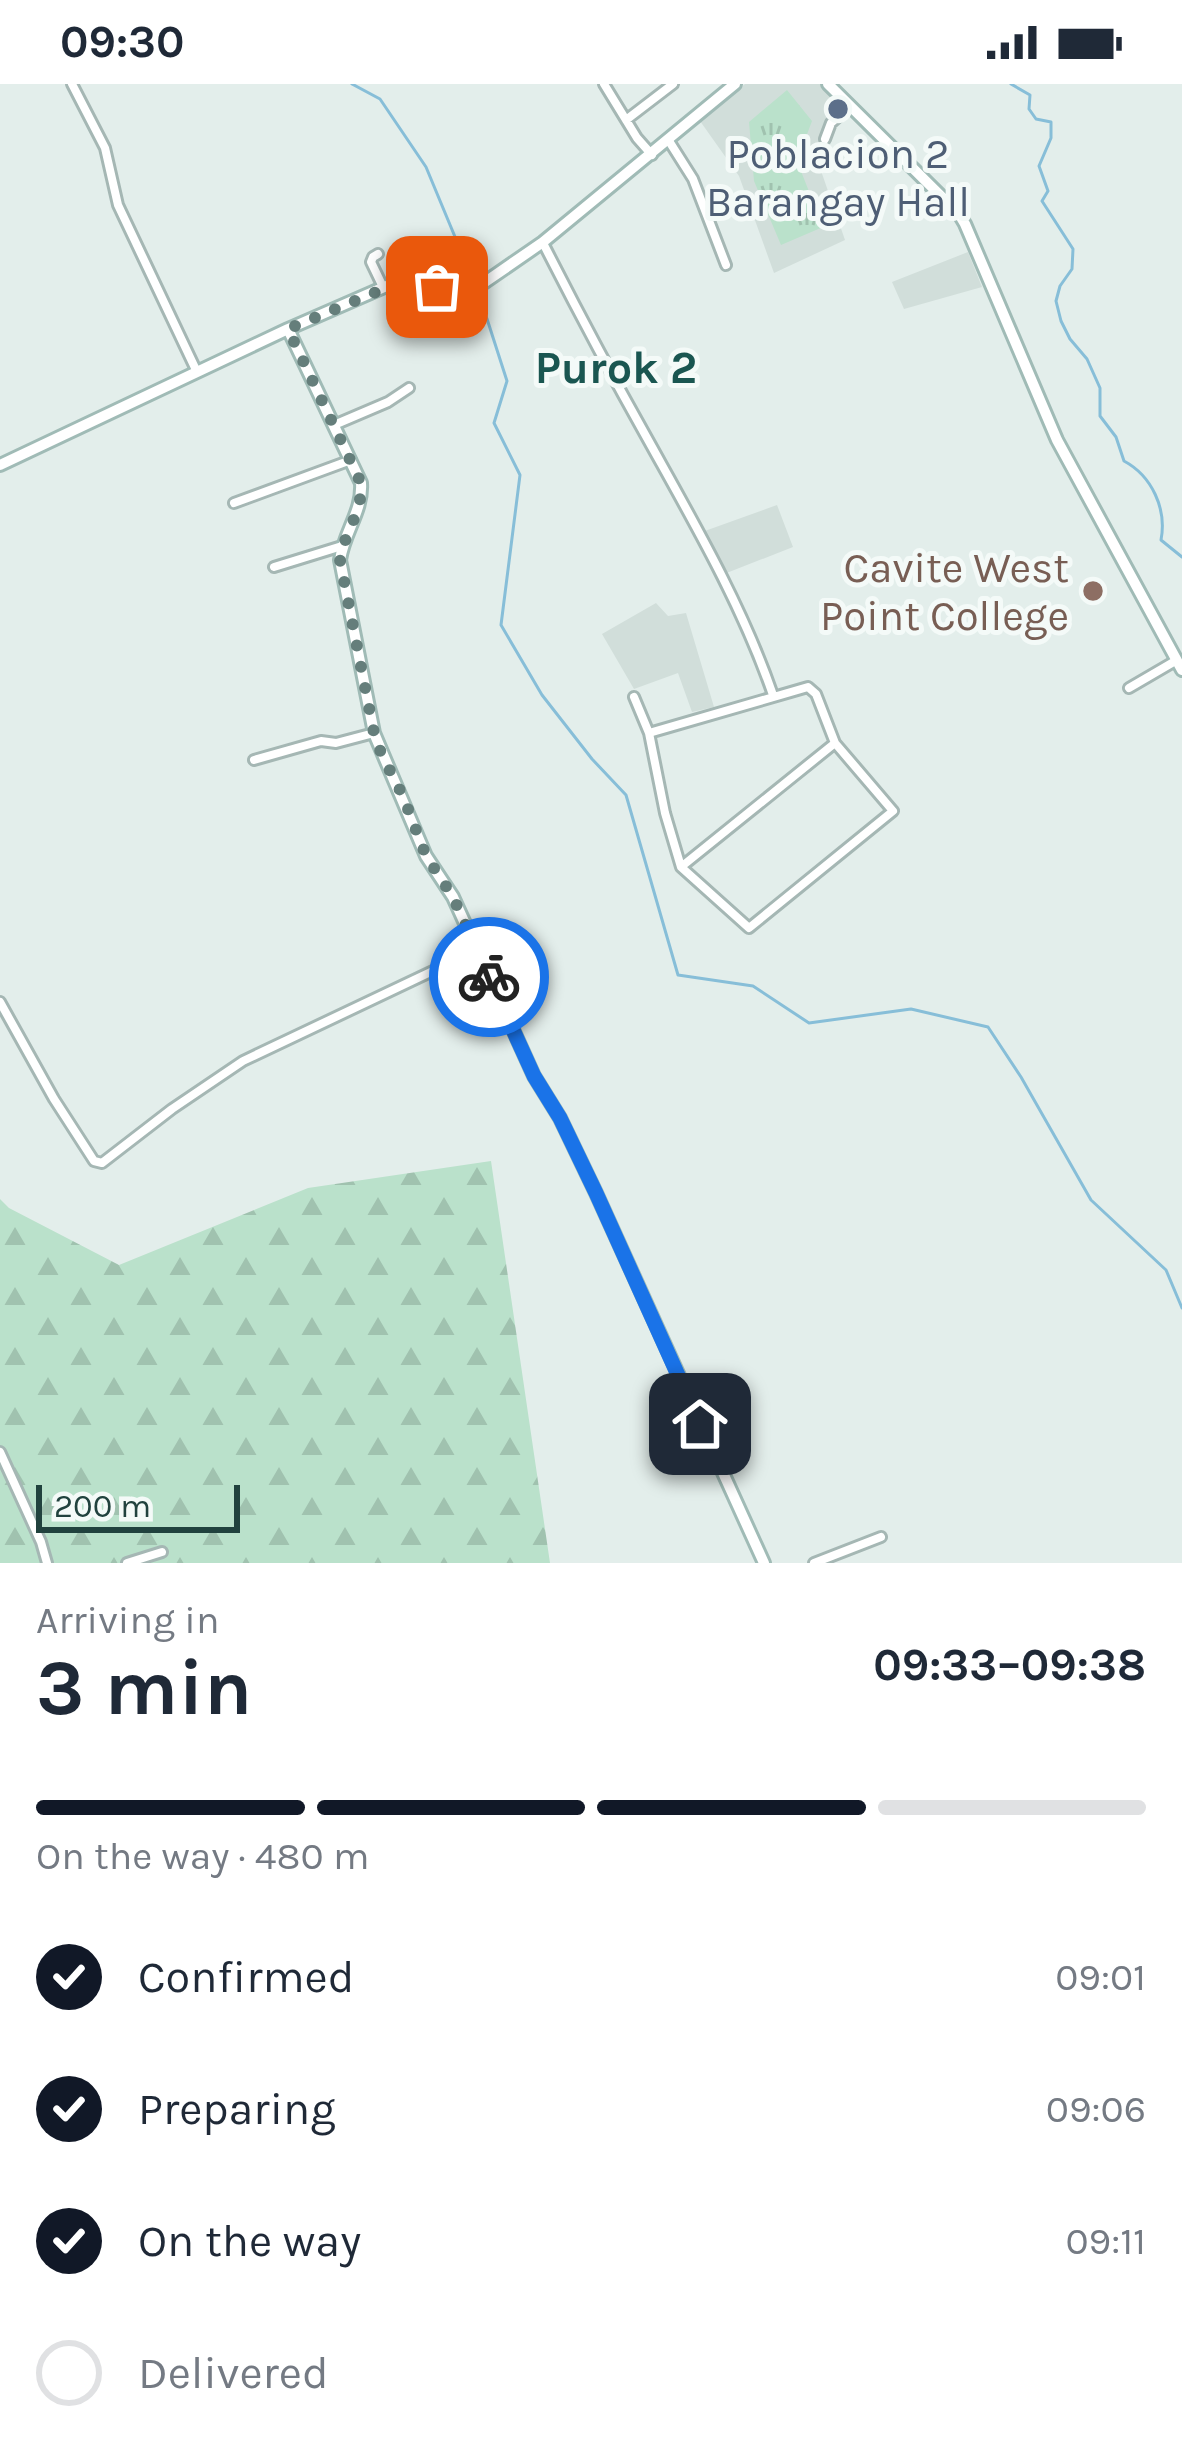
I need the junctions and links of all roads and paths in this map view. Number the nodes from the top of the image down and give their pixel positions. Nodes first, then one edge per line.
1 (72, 84) edge
2 (604, 84) edge
3 (673, 84) edge
4 (735, 84) edge
5 (828, 84) edge
6 (850, 106) junction
7 (626, 120) junction
8 (825, 139) dead end
9 (669, 141) junction
10 (652, 155) junction
11 (542, 242) junction
12 (378, 254) dead end
13 (726, 265) dead end
14 (383, 287) junction
15 (288, 329) junction
16 (197, 372) junction
17 (409, 388) dead end
18 (334, 425) junction
19 (351, 460) junction
20 (0, 465) edge
21 (234, 503) dead end
22 (342, 546) junction
23 (274, 567) dead end
24 (1180, 665) edge
25 (1129, 688) dead end
26 (773, 695) junction
27 (634, 697) dead end
28 (374, 733) junction
29 (649, 733) junction
30 (835, 743) junction
31 (254, 760) dead end
32 (681, 868) junction
33 (477, 950) junction
34 (0, 1002) edge
35 (0, 1452) edge
36 (881, 1537) dead end
37 (162, 1552) dead end
38 (46, 1563) edge
39 (127, 1563) edge
40 (764, 1563) edge
41 (814, 1563) edge

1 - 16 street
2 - 7 street
3 - 7 street
4 - 9 main road
5 - 6 main road
6 - 8 street
6 - 24 main road
7 - 10 street
9 - 10 main road
9 - 13 street
10 - 11 main road
11 - 14 main road
11 - 26 street
12 - 14 street
14 - 15 main road
15 - 16 main road
15 - 18 main road
16 - 20 main road
17 - 18 street
18 - 19 main road
19 - 21 street
19 - 22 main road
22 - 23 street
22 - 28 main road
24 - 25 street
26 - 29 street
26 - 30 street
27 - 29 street
28 - 31 street
28 - 33 main road
29 - 32 street
30 - 32 street
30 - 32 street
33 - 34 street
33 - 40 main road
35 - 38 street
36 - 41 street
37 - 39 street

